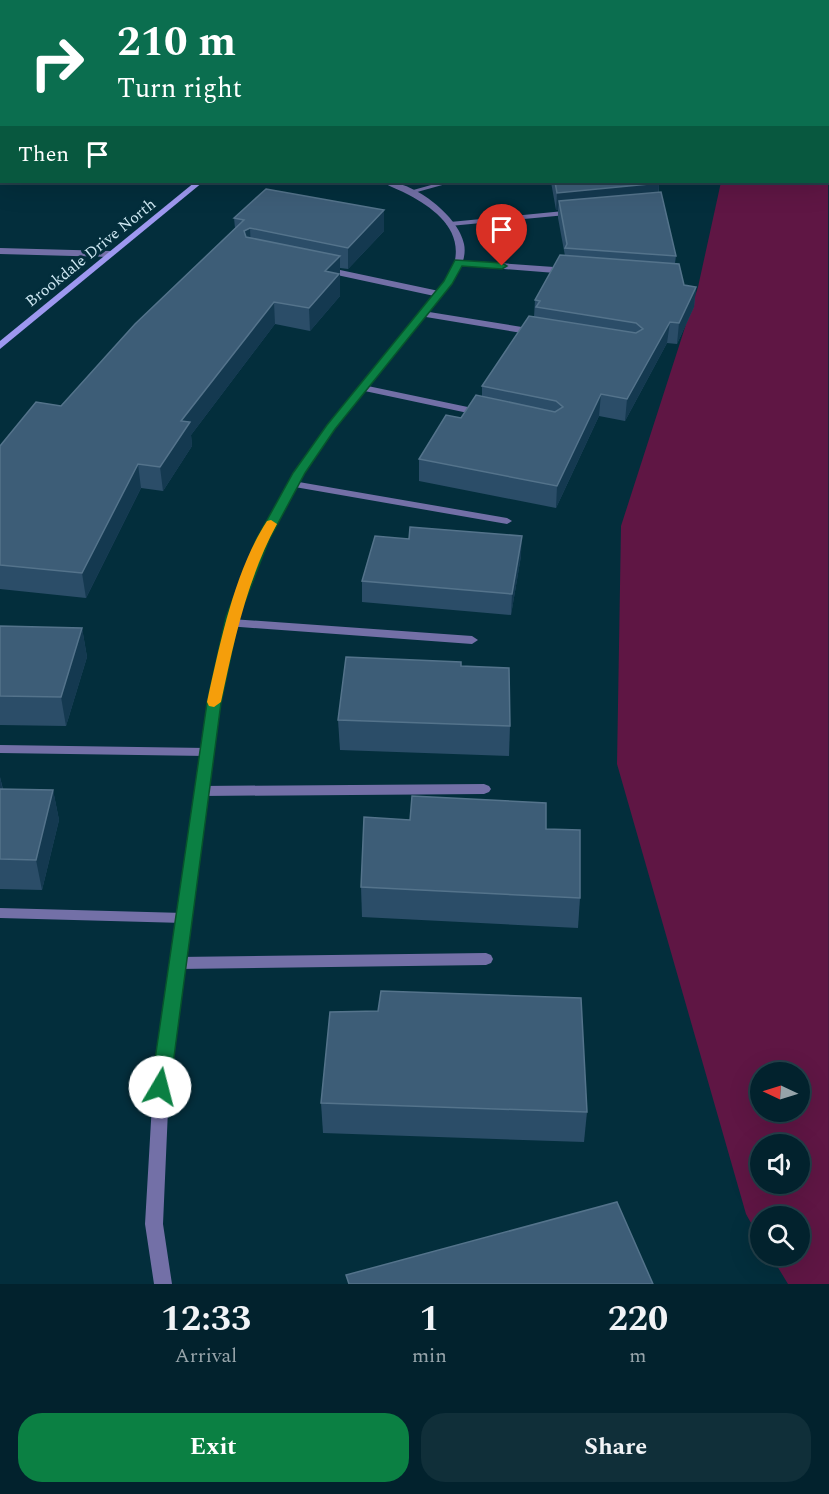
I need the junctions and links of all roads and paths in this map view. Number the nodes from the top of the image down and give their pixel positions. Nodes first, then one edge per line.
1 (198, 183) edge
2 (389, 183) edge
3 (445, 183) edge
4 (410, 192) junction
5 (586, 211) edge
6 (450, 224) junction
7 (0, 251) edge
8 (110, 254) junction
9 (458, 262) junction
10 (318, 268) edge
11 (584, 272) edge
12 (440, 294) junction
13 (423, 314) junction
14 (540, 333) edge
15 (0, 346) edge
16 (363, 388) junction
17 (498, 416) edge
18 (292, 484) junction
19 (507, 521) dead end
20 (231, 623) junction
21 (472, 640) dead end
22 (0, 749) edge
23 (207, 752) junction
24 (484, 789) dead end
25 (201, 791) junction
26 (0, 913) edge
27 (184, 918) junction
28 (486, 959) dead end
29 (178, 963) junction
30 (163, 1284) edge

1 - 8 street, Brookdale Drive North
2 - 4 street
3 - 4 street
4 - 6 street
5 - 6 street
6 - 9 street
7 - 8 street
8 - 15 street, Brookdale Drive North
9 - 11 street
9 - 12 street
10 - 12 street
12 - 13 street
13 - 14 street
13 - 16 street
16 - 17 street
16 - 18 street
18 - 19 street
18 - 20 street
20 - 21 street
20 - 23 street
22 - 23 street
23 - 25 street
24 - 25 street
25 - 27 street
26 - 27 street
27 - 29 street
28 - 29 street
29 - 30 street

